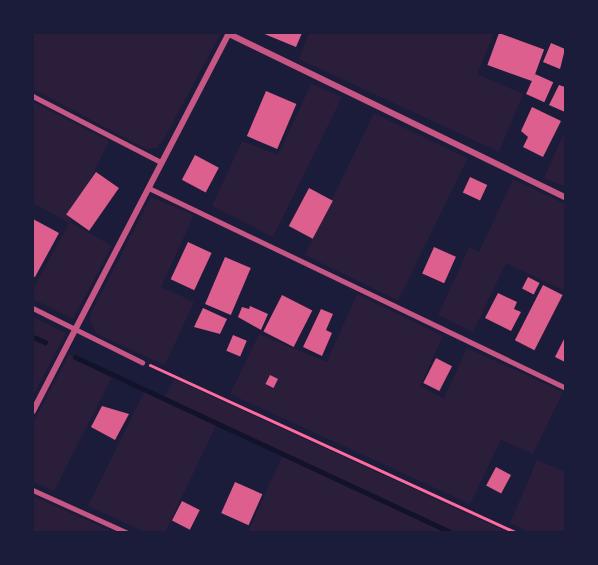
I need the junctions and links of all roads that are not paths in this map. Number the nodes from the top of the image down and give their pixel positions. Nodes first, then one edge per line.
1 (229, 34) edge
2 (33, 96) edge
3 (161, 162) junction
4 (149, 188) junction
5 (565, 197) edge
6 (33, 308) edge
7 (76, 329) junction
8 (142, 362) road end
9 (565, 387) edge
10 (33, 411) edge
11 (33, 490) edge
12 (126, 532) edge

1 - 3 street
1 - 5 street
2 - 3 lane
3 - 4 street
4 - 7 street
4 - 9 lane
6 - 7 lane
7 - 8 lane
7 - 10 street
11 - 12 lane

